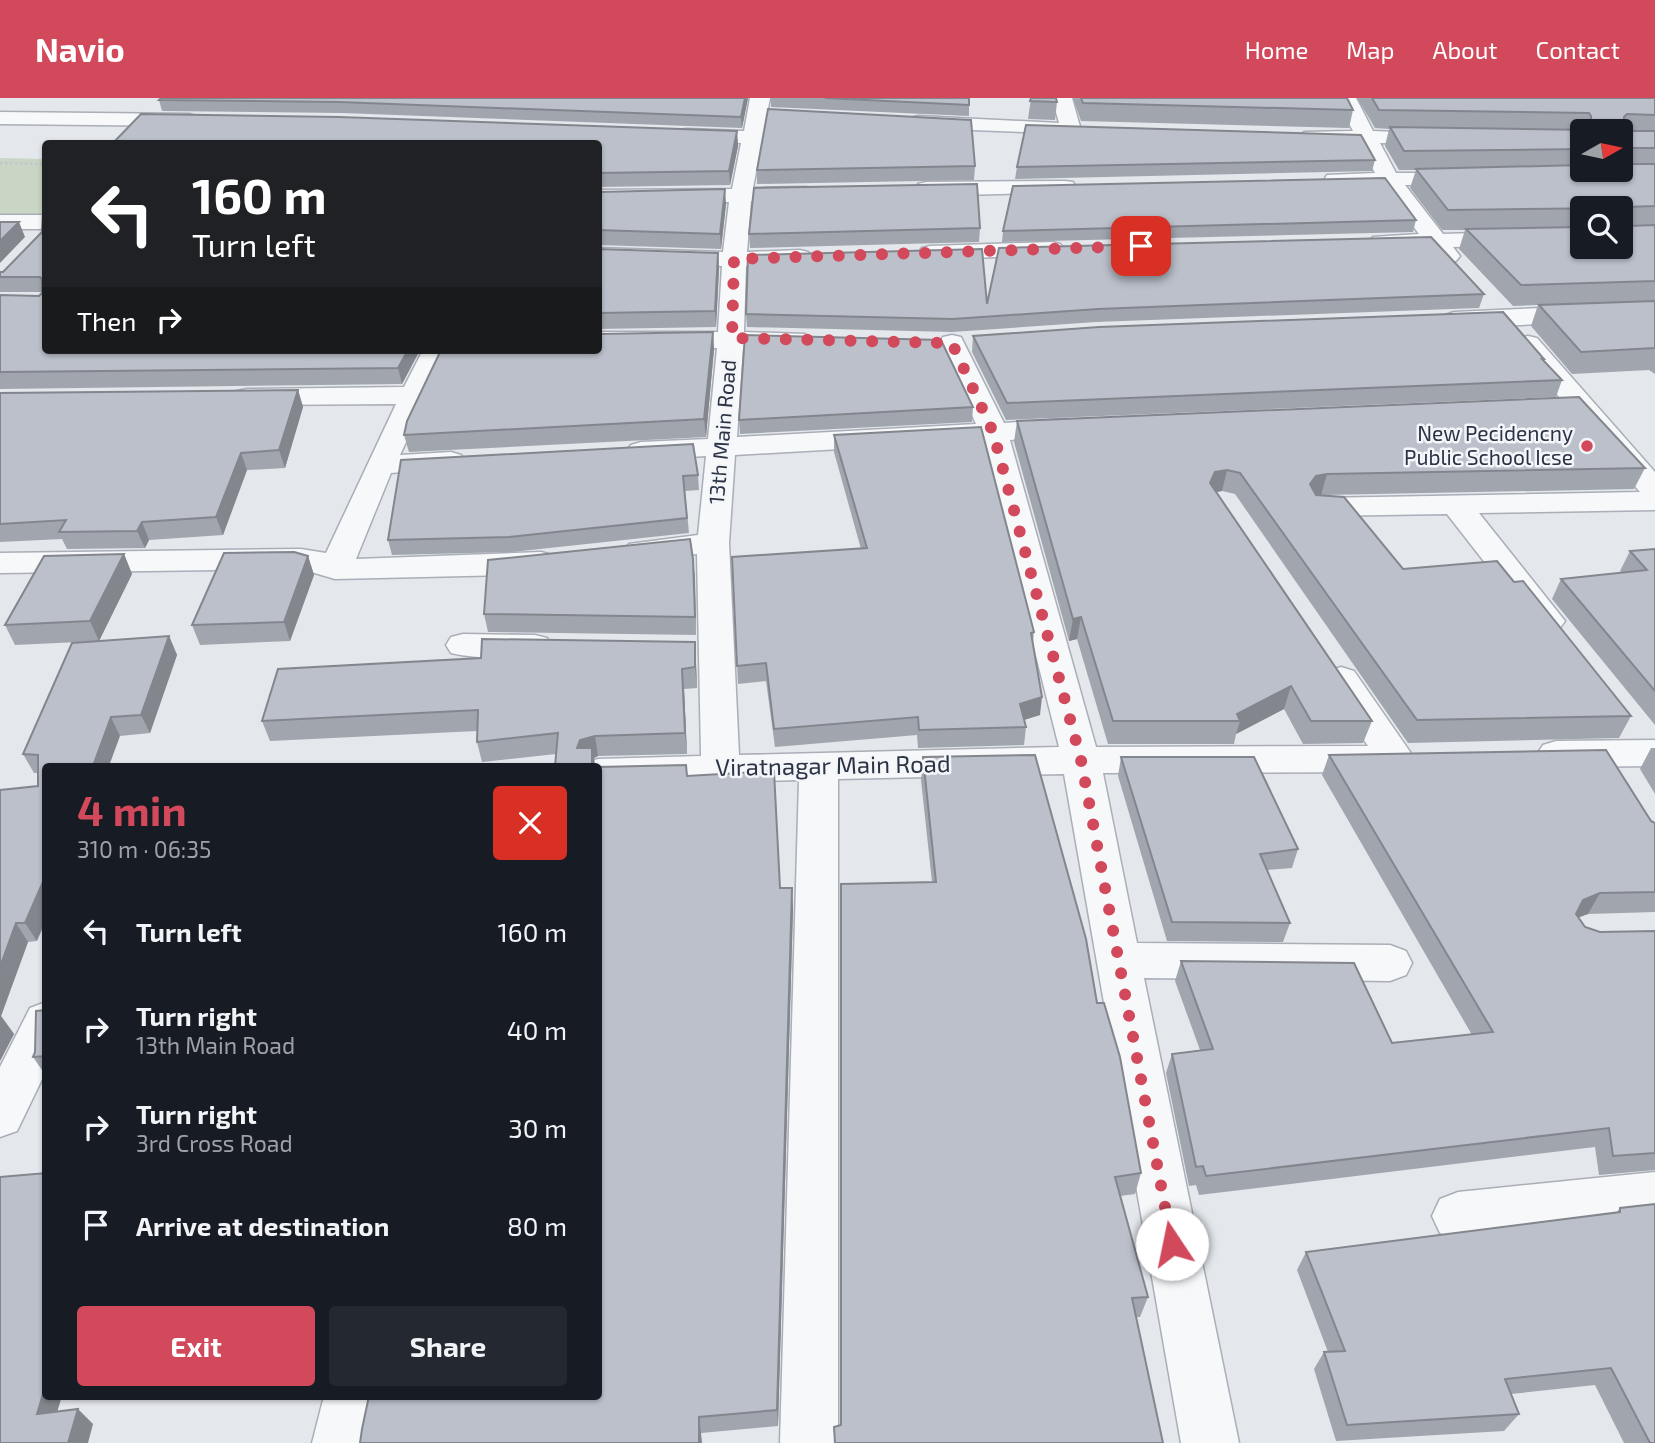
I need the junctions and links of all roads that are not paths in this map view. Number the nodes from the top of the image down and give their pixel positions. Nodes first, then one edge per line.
1 (82, 98) edge
2 (1062, 98) edge
3 (1346, 98) edge
4 (763, 116) edge
5 (201, 118) edge
6 (52, 119) junction
7 (4, 121) edge
8 (892, 121) edge
9 (1071, 130) junction
10 (1095, 131) edge
11 (672, 134) edge
12 (1286, 135) edge
13 (1366, 136) junction
14 (1460, 138) edge
15 (1486, 177) edge
16 (1389, 179) junction
17 (1308, 181) edge
18 (1080, 186) edge
19 (911, 190) edge
20 (832, 193) edge
21 (741, 196) junction
22 (602, 197) edge
23 (0, 222) edge
24 (42, 232) edge
25 (1570, 237) edge
26 (1435, 241) junction
27 (1365, 242) edge
28 (1073, 248) edge
29 (910, 253) edge
30 (602, 255) edge
31 (829, 256) edge
32 (734, 259) junction
33 (1461, 270) edge
34 (1488, 299) dead end
35 (1655, 311) edge
36 (1506, 318) junction
37 (1424, 321) edge
38 (732, 338) junction
39 (602, 340) edge
40 (814, 340) edge
41 (951, 342) edge
42 (434, 354) edge
43 (416, 395) junction
44 (222, 397) edge
45 (1088, 427) edge
46 (993, 432) junction
47 (723, 447) junction
48 (613, 453) edge
49 (476, 460) edge
50 (380, 465) junction
51 (1655, 491) edge
52 (1655, 501) edge
53 (1455, 505) junction
54 (1321, 507) edge
55 (713, 543) junction
56 (606, 555) edge
57 (566, 559) edge
58 (0, 564) edge
59 (335, 569) junction
60 (463, 645) dead end
61 (1568, 646) edge
62 (569, 647) edge
63 (1320, 648) edge
64 (1628, 721) dead end
65 (1607, 753) junction
66 (1654, 753) edge
67 (1528, 755) edge
68 (1435, 758) edge
69 (1396, 759) junction
70 (1081, 760) junction
71 (819, 767) junction
72 (720, 769) junction
73 (602, 772) edge
74 (1628, 786) edge
75 (1119, 960) junction
76 (1390, 963) dead end
77 (42, 1029) edge
78 (0, 1116) edge
79 (1655, 1195) edge
80 (1458, 1216) dead end
81 (351, 1400) edge
82 (341, 1443) edge
83 (809, 1443) edge
84 (1209, 1443) edge

1 - 6 street
2 - 9 street
3 - 13 street
4 - 11 street
4 - 21 street, 13th Main Road
5 - 6 street
6 - 7 street
8 - 9 street
9 - 10 street
12 - 13 street
13 - 14 street
13 - 16 street
15 - 16 street
16 - 17 street
16 - 26 street
18 - 19 street
20 - 21 street
21 - 22 street
21 - 32 street, 13th Main Road
23 - 24 street
25 - 26 street
26 - 27 street
26 - 33 street
28 - 29 street
30 - 32 street
31 - 32 street
32 - 38 street, 13th Main Road
34 - 36 street
35 - 36 street
36 - 37 street
36 - 51 street
38 - 39 street
38 - 40 street
38 - 47 street, 13th Main Road
41 - 46 street
42 - 43 street
43 - 44 street
43 - 50 street
45 - 46 street
46 - 47 street
46 - 70 street
47 - 48 street
47 - 55 street, 13th Main Road
49 - 50 street
50 - 59 street
52 - 53 street
53 - 54 street
53 - 61 street
55 - 56 street
55 - 72 street, 13th Main Road
57 - 59 street
58 - 59 street
60 - 62 street
63 - 69 street
64 - 66 street
65 - 66 street
65 - 67 street
65 - 74 street
68 - 69 street, Viratnagar Main Road
69 - 70 street, Viratnagar Main Road
70 - 71 street, Viratnagar Main Road
70 - 75 street
71 - 72 street, Viratnagar Main Road
71 - 83 street
72 - 73 street, Viratnagar Main Road
75 - 76 street
75 - 84 street
77 - 78 street
79 - 80 street
81 - 82 street

